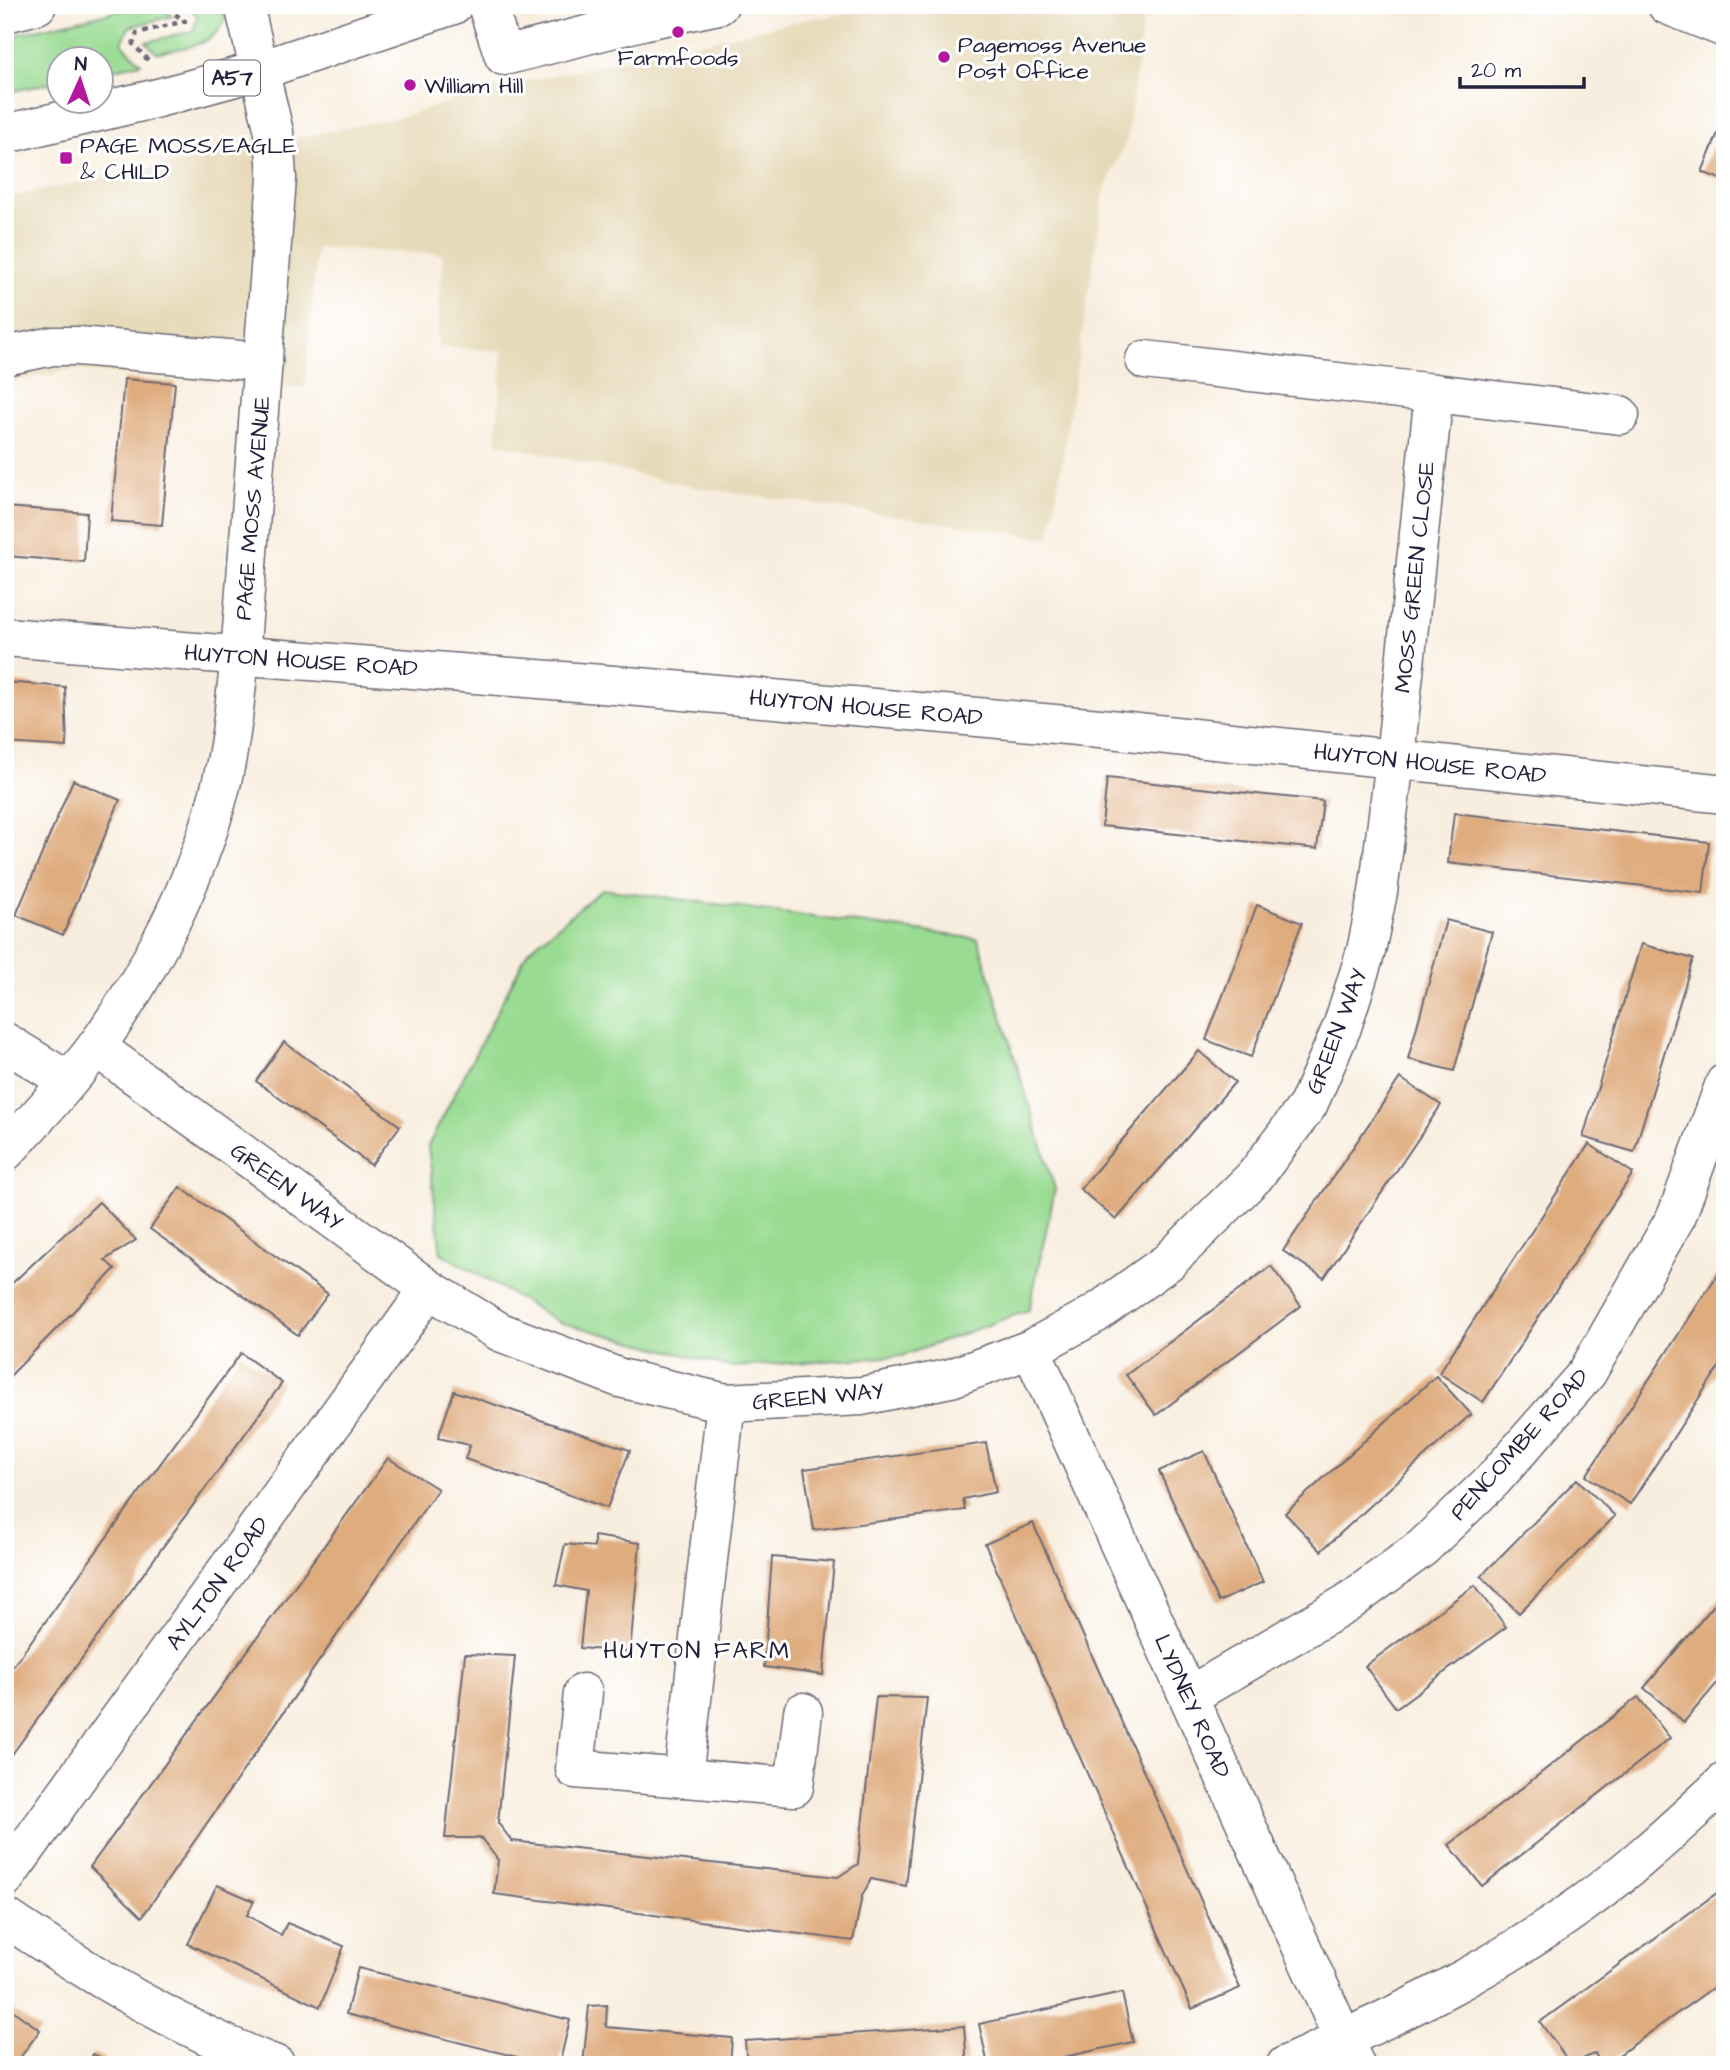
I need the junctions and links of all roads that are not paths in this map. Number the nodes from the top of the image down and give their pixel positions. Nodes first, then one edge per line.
1 (37, 5) edge
2 (244, 5) edge
3 (453, 5) edge
4 (487, 5) edge
5 (719, 5) edge
6 (1667, 5) edge
7 (5, 13) edge
8 (1725, 28) edge
9 (261, 70) junction
10 (5, 134) edge
11 (5, 356) edge
12 (1145, 360) dead end
13 (264, 362) junction
14 (1434, 393) junction
15 (1620, 415) dead end
16 (5, 637) edge
17 (240, 656) junction
18 (1395, 761) junction
19 (1725, 794) edge
20 (5, 1042) edge
21 (96, 1047) junction
22 (68, 1081) junction
23 (1725, 1083) edge
24 (5, 1152) edge
25 (429, 1289) junction
26 (1031, 1349) junction
27 (726, 1404) junction
28 (583, 1693) dead end
29 (1189, 1696) junction
30 (803, 1712) dead end
31 (683, 1778) junction
32 (1725, 1782) edge
33 (5, 1878) edge
34 (5, 1917) edge
35 (1349, 2052) edge
36 (276, 2065) edge
37 (1286, 2065) edge

1 - 7 main road
2 - 9 main road, PAGE MOSS AVENUE
3 - 9 main road, A57
4 - 5 main road
6 - 8 main road
9 - 10 main road, A57
9 - 13 main road, PAGE MOSS AVENUE
11 - 13 main road
12 - 14 main road
13 - 17 main road, PAGE MOSS AVENUE
14 - 15 main road
14 - 18 main road, MOSS GREEN CLOSE
16 - 17 main road, HUYTON HOUSE ROAD
17 - 18 main road, HUYTON HOUSE ROAD
17 - 21 main road, PAGE MOSS AVENUE
18 - 19 main road, HUYTON HOUSE ROAD
18 - 26 main road, GREEN WAY
20 - 22 main road
21 - 22 main road, PAGE MOSS AVENUE
21 - 25 main road, GREEN WAY
22 - 24 main road, PAGE MOSS AVENUE
23 - 29 main road, PENCOMBE ROAD
25 - 27 main road, GREEN WAY
25 - 33 main road, AYLTON ROAD
26 - 27 main road, GREEN WAY
26 - 29 main road, LYDNEY ROAD
27 - 31 main road
28 - 31 main road
29 - 35 main road, LYDNEY ROAD
30 - 31 main road
32 - 35 main road
34 - 36 main road
35 - 37 main road

